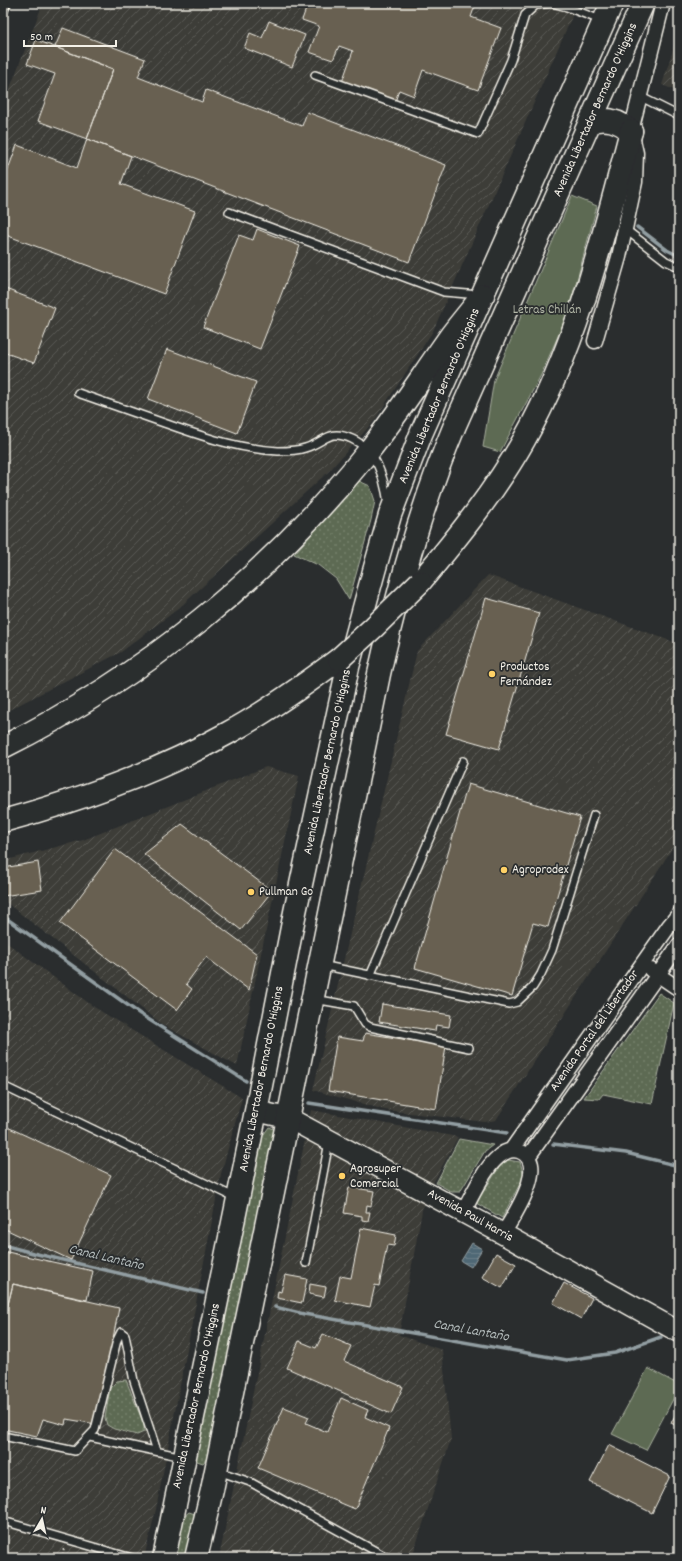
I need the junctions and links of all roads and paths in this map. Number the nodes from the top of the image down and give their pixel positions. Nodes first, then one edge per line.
1 (643, 3) edge
2 (663, 3) edge
3 (608, 12) edge
4 (315, 75) dead end
5 (639, 96) junction
6 (679, 116) edge
7 (590, 122) junction
8 (631, 131) junction
9 (229, 212) dead end
10 (625, 229) junction
11 (679, 267) edge
12 (483, 295) junction
13 (595, 341) dead end
14 (78, 393) dead end
15 (369, 451) junction
16 (390, 515) junction
17 (3, 747) edge
18 (463, 760) dead end
19 (594, 815) dead end
20 (3, 822) edge
21 (679, 914) edge
22 (679, 945) edge
23 (642, 964) junction
24 (319, 965) junction
25 (658, 974) junction
26 (370, 976) junction
27 (679, 989) edge
28 (312, 998) junction
29 (469, 1048) dead end
30 (3, 1086) edge
31 (256, 1111) junction
32 (287, 1118) junction
33 (330, 1140) junction
34 (512, 1149) junction
35 (528, 1157) junction
36 (238, 1199) junction
37 (463, 1212) junction
38 (503, 1234) junction
39 (306, 1263) dead end
40 (679, 1332) edge
41 (3, 1436) edge
42 (90, 1437) junction
43 (157, 1451) junction
44 (184, 1457) junction
45 (214, 1480) junction
46 (179, 1483) junction
47 (3, 1521) edge
48 (132, 1558) edge
49 (164, 1558) edge
50 (196, 1558) edge
51 (388, 1558) edge

1 - 7 main road, Avenida Libertador Bernardo O'Higgins
2 - 5 street, Avenida Libertador Bernardo O'Higgins
3 - 4 lane
3 - 12 main road, Avenida Libertador Bernardo O'Higgins
5 - 6 lane
5 - 8 street, Avenida Libertador Bernardo O'Higgins
7 - 8 main road
7 - 24 main road, Avenida Libertador Bernardo O'Higgins
8 - 10 street, Avenida Libertador Bernardo O'Higgins
8 - 20 main road, bridge
9 - 12 lane
10 - 11 lane
10 - 13 street, Avenida Libertador Bernardo O'Higgins
12 - 15 main road
12 - 16 main road, Avenida Libertador Bernardo O'Higgins
14 - 15 lane
15 - 16 lane
15 - 17 main road
16 - 31 main road, Avenida Libertador Bernardo O'Higgins
18 - 26 lane
19 - 26 lane
21 - 23 street, Avenida Portal del Libertador
22 - 25 street, Avenida Portal del Libertador
23 - 25 street
23 - 34 street, Avenida Portal del Libertador
24 - 26 lane
24 - 28 main road, Avenida Libertador Bernardo O'Higgins
25 - 27 street
25 - 35 street, Avenida Portal del Libertador
28 - 29 lane
28 - 32 main road, Avenida Libertador Bernardo O'Higgins
30 - 36 lane
31 - 32 main road, Avenida Paul Harris
31 - 36 main road, Avenida Libertador Bernardo O'Higgins
32 - 33 main road, Avenida Paul Harris
32 - 45 main road, Avenida Libertador Bernardo O'Higgins
33 - 37 main road, Avenida Paul Harris
33 - 39 lane
34 - 35 street
34 - 37 street, Avenida Portal del Libertador
35 - 38 street
36 - 44 main road, Avenida Libertador Bernardo O'Higgins
37 - 38 main road, Avenida Paul Harris
38 - 40 main road, Avenida Paul Harris
41 - 42 lane
42 - 43 lane
42 - 43 lane
43 - 44 lane
44 - 46 main road, Avenida Libertador Bernardo O'Higgins
45 - 46 main road
45 - 50 main road, Avenida Libertador Bernardo O'Higgins
45 - 51 lane
46 - 49 main road, Avenida Libertador Bernardo O'Higgins
47 - 48 lane

